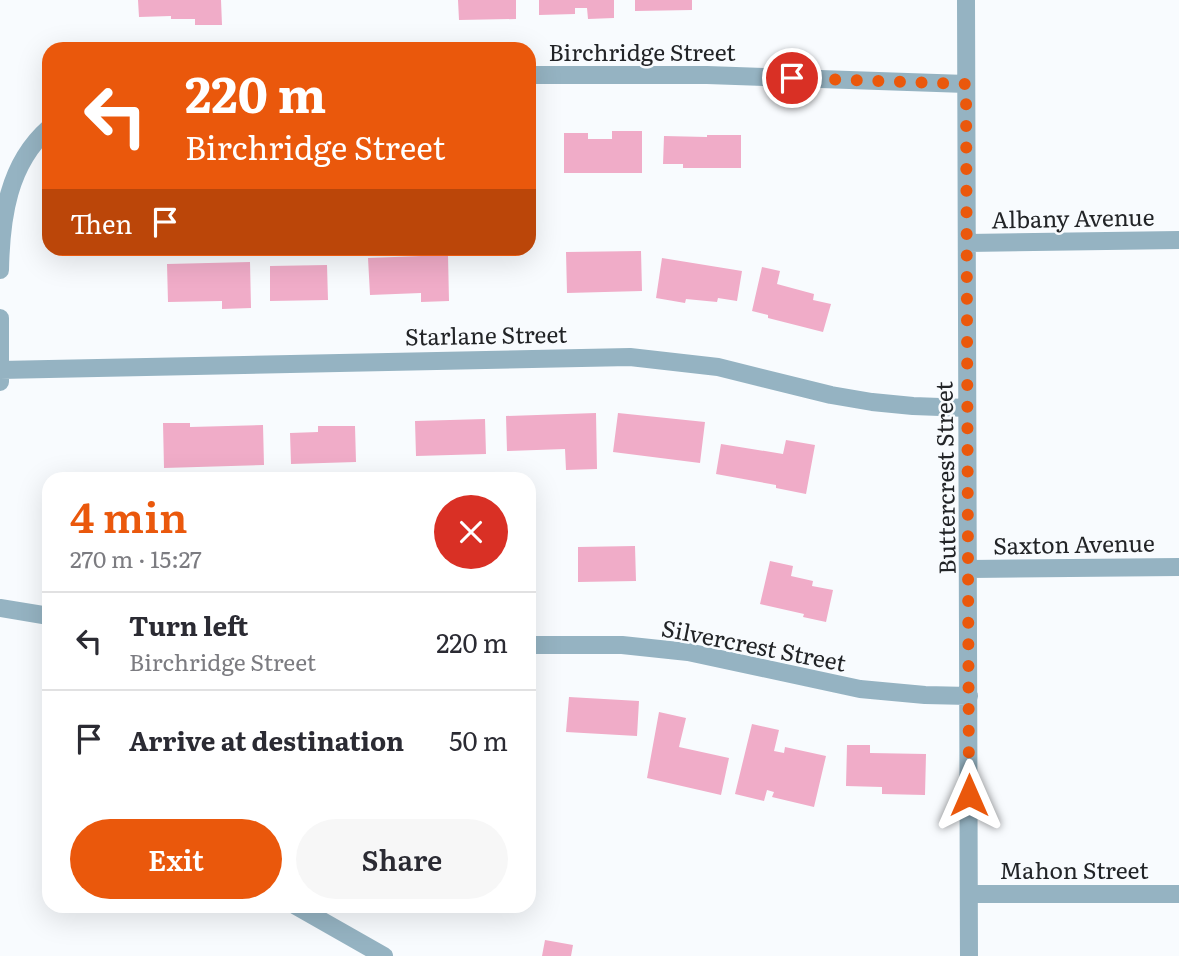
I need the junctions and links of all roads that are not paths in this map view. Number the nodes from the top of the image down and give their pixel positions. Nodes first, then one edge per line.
1 (966, 0) edge
2 (536, 75) edge
3 (966, 84) junction
4 (42, 136) edge
5 (1179, 240) edge
6 (967, 243) junction
7 (0, 270) edge
8 (0, 318) edge
9 (0, 370) edge
10 (0, 382) edge
11 (967, 408) junction
12 (1179, 567) edge
13 (970, 569) junction
14 (0, 608) edge
15 (42, 615) edge
16 (536, 645) edge
17 (970, 696) junction
18 (969, 894) junction
19 (1179, 894) edge
20 (308, 913) edge
21 (384, 956) edge
22 (969, 956) edge

1 - 3 street, Buttercrest Street
2 - 3 street, Birchridge Street
3 - 6 street, Buttercrest Street
4 - 7 street
5 - 6 street, Albany Avenue
6 - 11 street, Buttercrest Street
8 - 9 street
9 - 10 street
9 - 11 street, Starlane Street
11 - 13 street, Buttercrest Street
12 - 13 street, Saxton Avenue
13 - 17 street, Buttercrest Street
14 - 15 street
16 - 17 street, Silvercrest Street
17 - 18 street, Buttercrest Street
18 - 19 street, Mahon Street
18 - 22 street, Buttercrest Street
20 - 21 street

